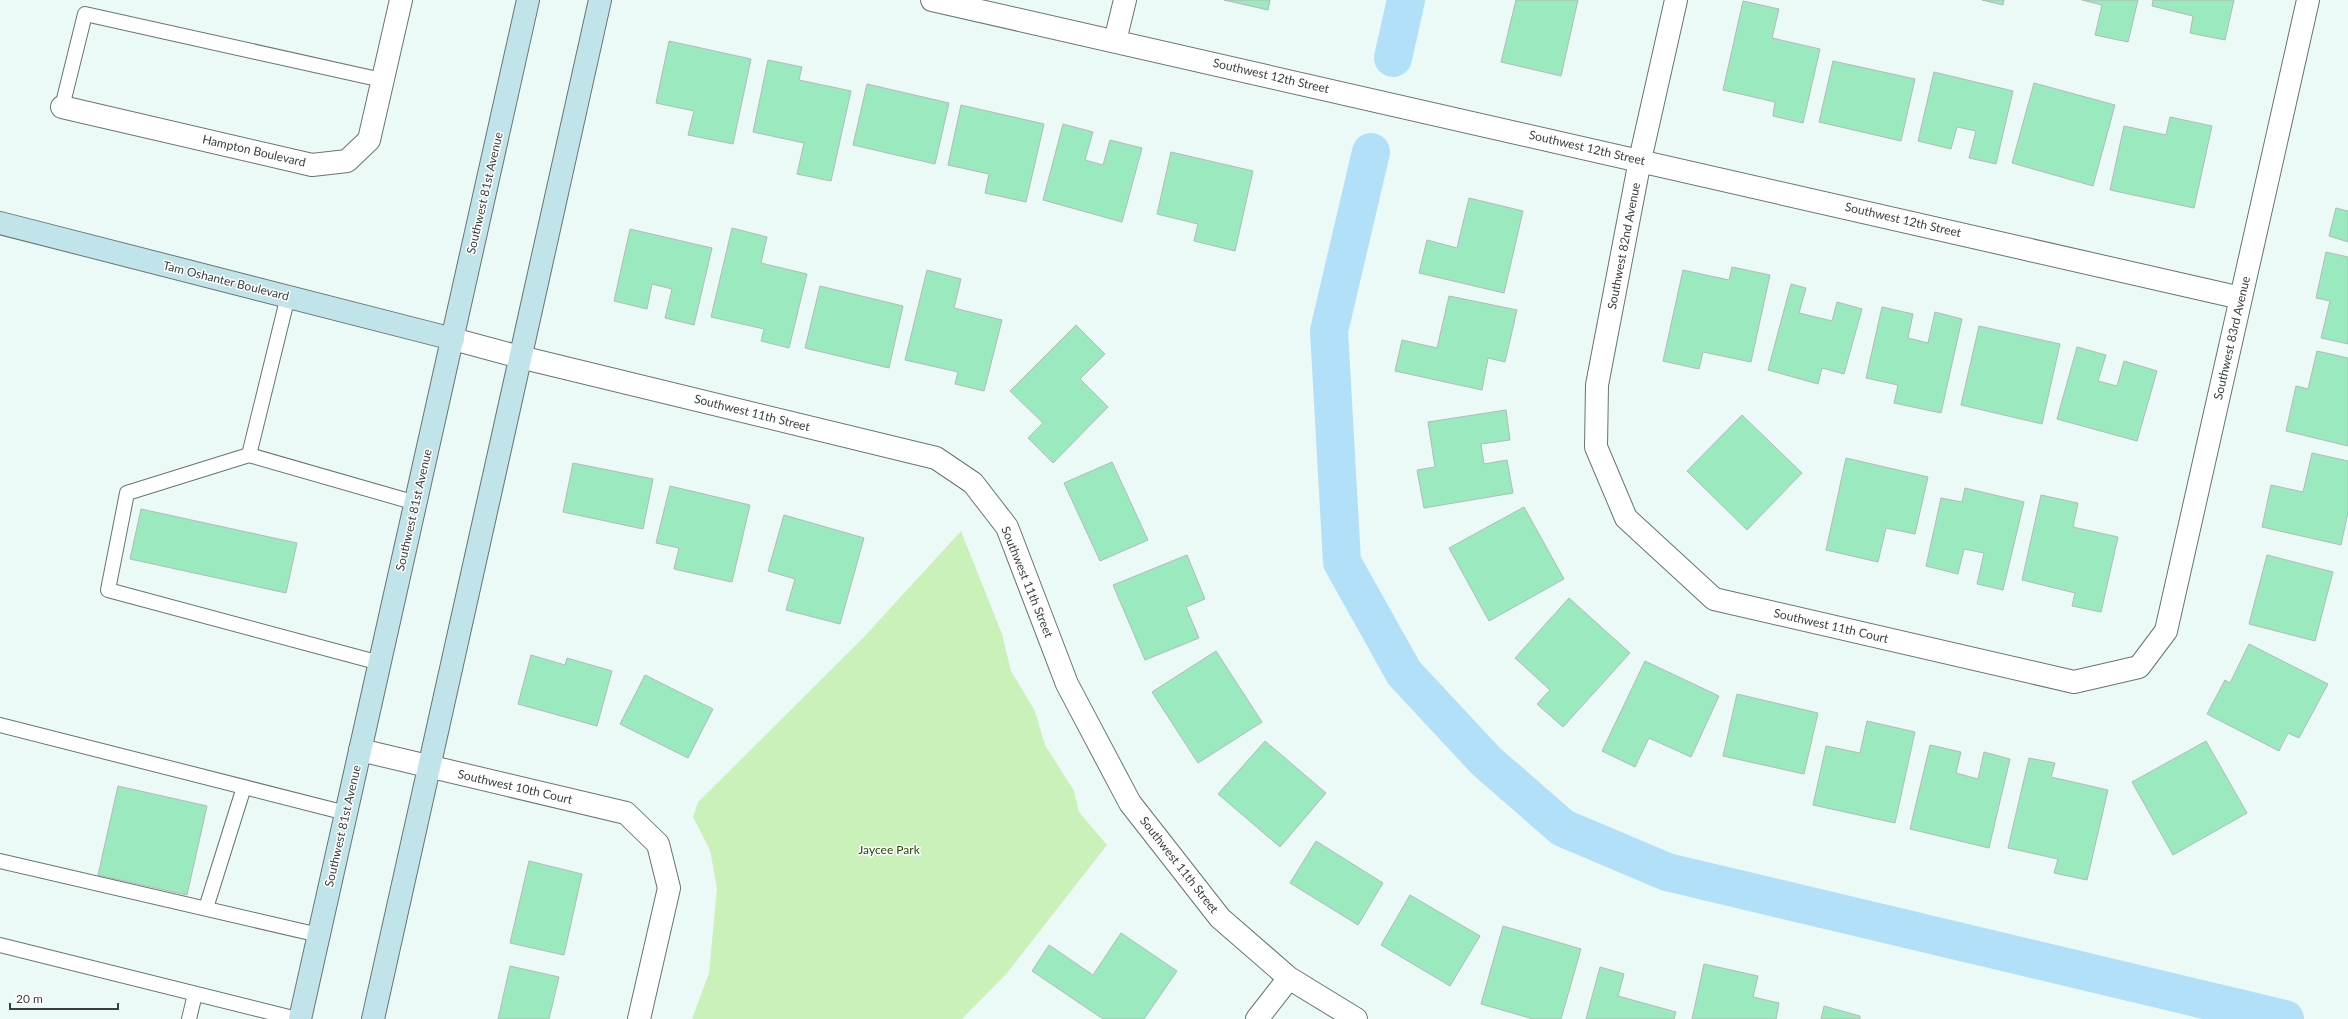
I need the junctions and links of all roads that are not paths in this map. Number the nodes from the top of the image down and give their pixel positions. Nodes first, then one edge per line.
1 (401, 0) edge
2 (528, 0) edge
3 (600, 0) edge
4 (932, 0) edge
5 (1125, 0) edge
6 (1676, 0) edge
7 (2308, 0) edge
8 (1115, 41) junction
9 (382, 80) junction
10 (62, 107) joint
11 (1640, 160) junction
12 (0, 224) edge
13 (288, 296) junction
14 (2241, 298) junction
15 (452, 339) junction
16 (520, 357) junction
17 (1596, 447) joint
18 (249, 455) junction
19 (416, 503) junction
20 (380, 663) junction
21 (2139, 667) joint
22 (0, 726) edge
23 (360, 750) junction
24 (429, 767) junction
25 (244, 788) junction
26 (346, 814) junction
27 (0, 861) edge
28 (206, 908) junction
29 (319, 935) junction
30 (0, 945) edge
31 (1289, 978) junction
32 (195, 994) junction
33 (189, 1019) edge
34 (298, 1019) edge
35 (373, 1019) edge
36 (639, 1019) edge
37 (1257, 1019) edge
38 (1356, 1019) edge

1 - 9 street, Hampton Boulevard
2 - 15 street, Southwest 81st Avenue
3 - 16 street
4 - 8 street, Southwest 12th Street
5 - 8 street
6 - 11 street, Southwest 82nd Avenue
7 - 14 street, Southwest 83rd Avenue
8 - 11 street, Southwest 12th Street
9 - 10 street, Hampton Boulevard
9 - 10 lane
11 - 14 street, Southwest 12th Street
11 - 17 street, Southwest 82nd Avenue
12 - 13 street, Tam Oshanter Boulevard
13 - 15 street, Tam Oshanter Boulevard
13 - 18 lane
14 - 21 street, Southwest 83rd Avenue
15 - 16 street, Southwest 11th Street
15 - 19 street, Southwest 81st Avenue
16 - 24 street
16 - 31 street, Southwest 11th Street
17 - 21 street, Southwest 11th Court
18 - 19 lane
18 - 20 lane
19 - 20 street, Southwest 81st Avenue
20 - 23 street, Southwest 81st Avenue
22 - 25 lane
23 - 24 street, Southwest 10th Court
23 - 26 street, Southwest 81st Avenue
24 - 35 street
24 - 36 street, Southwest 10th Court
25 - 26 lane
25 - 28 lane
26 - 29 street, Southwest 81st Avenue
27 - 28 lane
28 - 29 lane
29 - 34 street, Southwest 81st Avenue
30 - 32 lane
31 - 37 street
31 - 38 street, Southwest 11th Street
32 - 33 lane
32 - 34 lane

